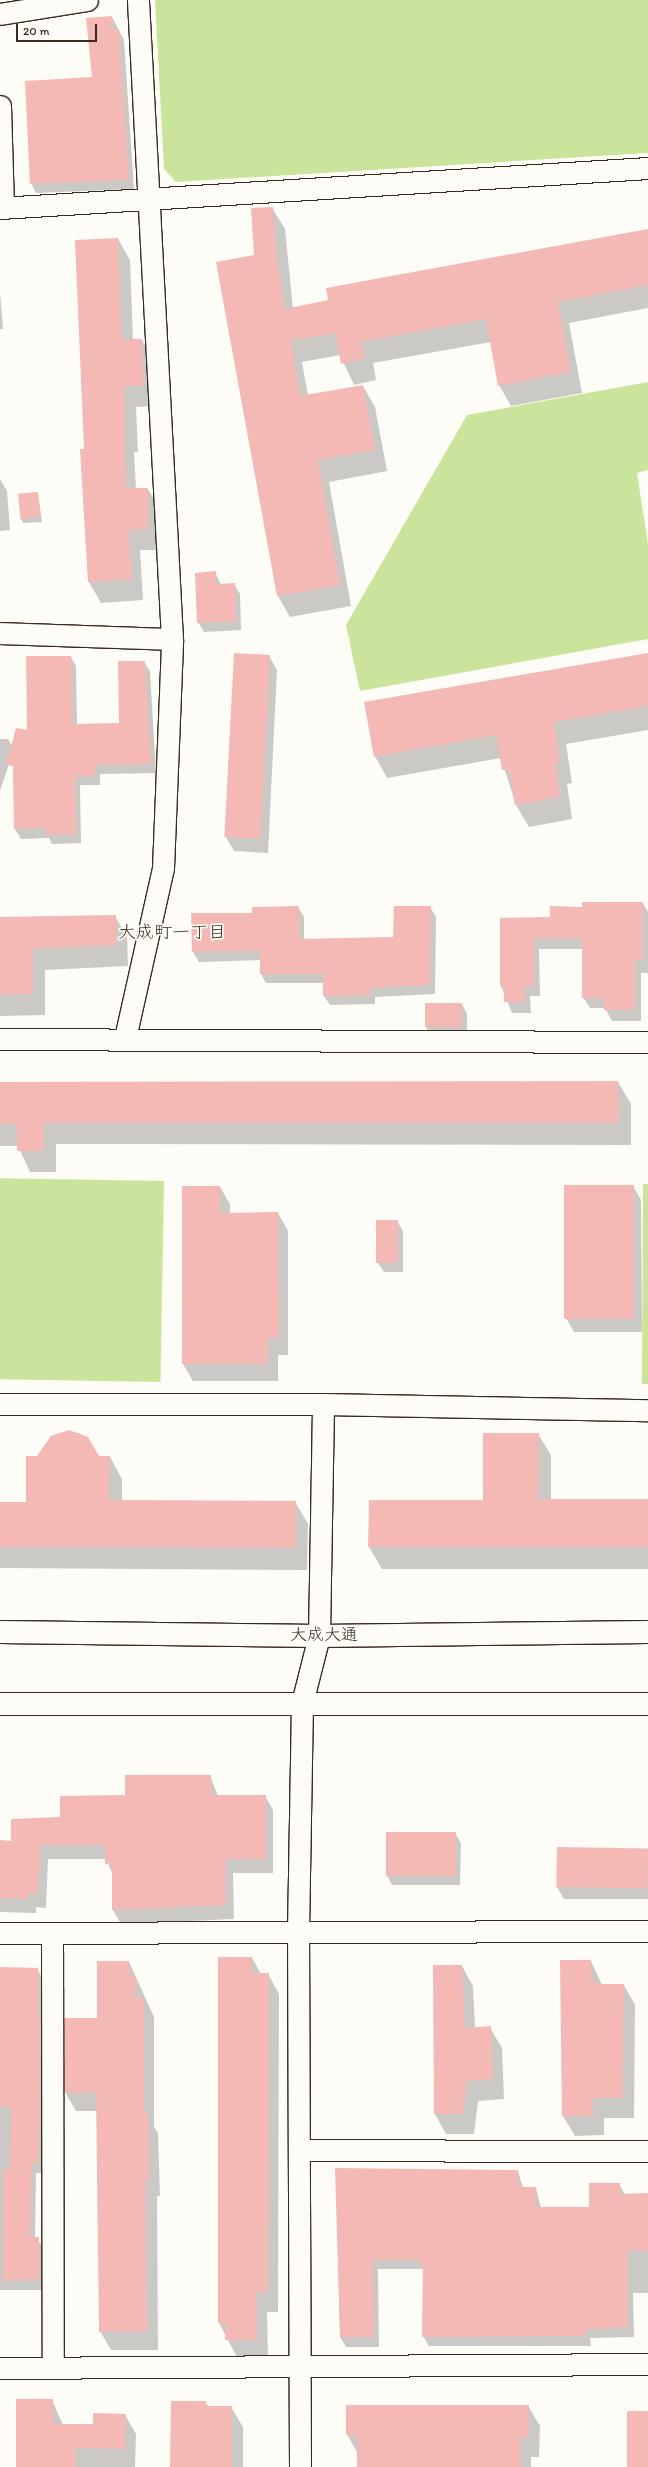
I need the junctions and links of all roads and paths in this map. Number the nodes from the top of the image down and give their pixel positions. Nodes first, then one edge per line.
1 (87, 0) edge
2 (138, 0) edge
3 (0, 14) edge
4 (0, 106) edge
5 (648, 168) edge
6 (151, 198) junction
7 (2, 208) edge
8 (0, 633) edge
9 (172, 639) junction
10 (125, 1038) junction
11 (0, 1039) edge
12 (648, 1042) edge
13 (0, 1404) edge
14 (323, 1404) junction
15 (648, 1410) edge
16 (0, 1632) edge
17 (648, 1632) edge
18 (319, 1636) junction
19 (302, 1703) junction
20 (0, 1704) edge
21 (648, 1704) edge
22 (648, 1931) edge
23 (298, 1932) junction
24 (0, 1933) edge
25 (52, 1933) junction
26 (299, 2150) junction
27 (648, 2150) edge
28 (648, 2364) edge
29 (300, 2366) junction
30 (0, 2368) edge
31 (53, 2368) junction
32 (300, 2467) edge

1 - 3 street
2 - 6 street
4 - 7 street
5 - 6 street
6 - 7 street
6 - 9 street
8 - 9 street
9 - 10 street
10 - 11 street
10 - 12 street
13 - 14 street
14 - 15 street
14 - 18 street
16 - 18 street, 大成大通
17 - 18 street, 大成大通
18 - 19 street
19 - 20 street
19 - 21 street
19 - 23 street
22 - 23 street
23 - 25 street
23 - 26 street
24 - 25 street
25 - 31 street
26 - 27 street
26 - 29 street
28 - 29 street
29 - 31 street
29 - 32 street
30 - 31 street

